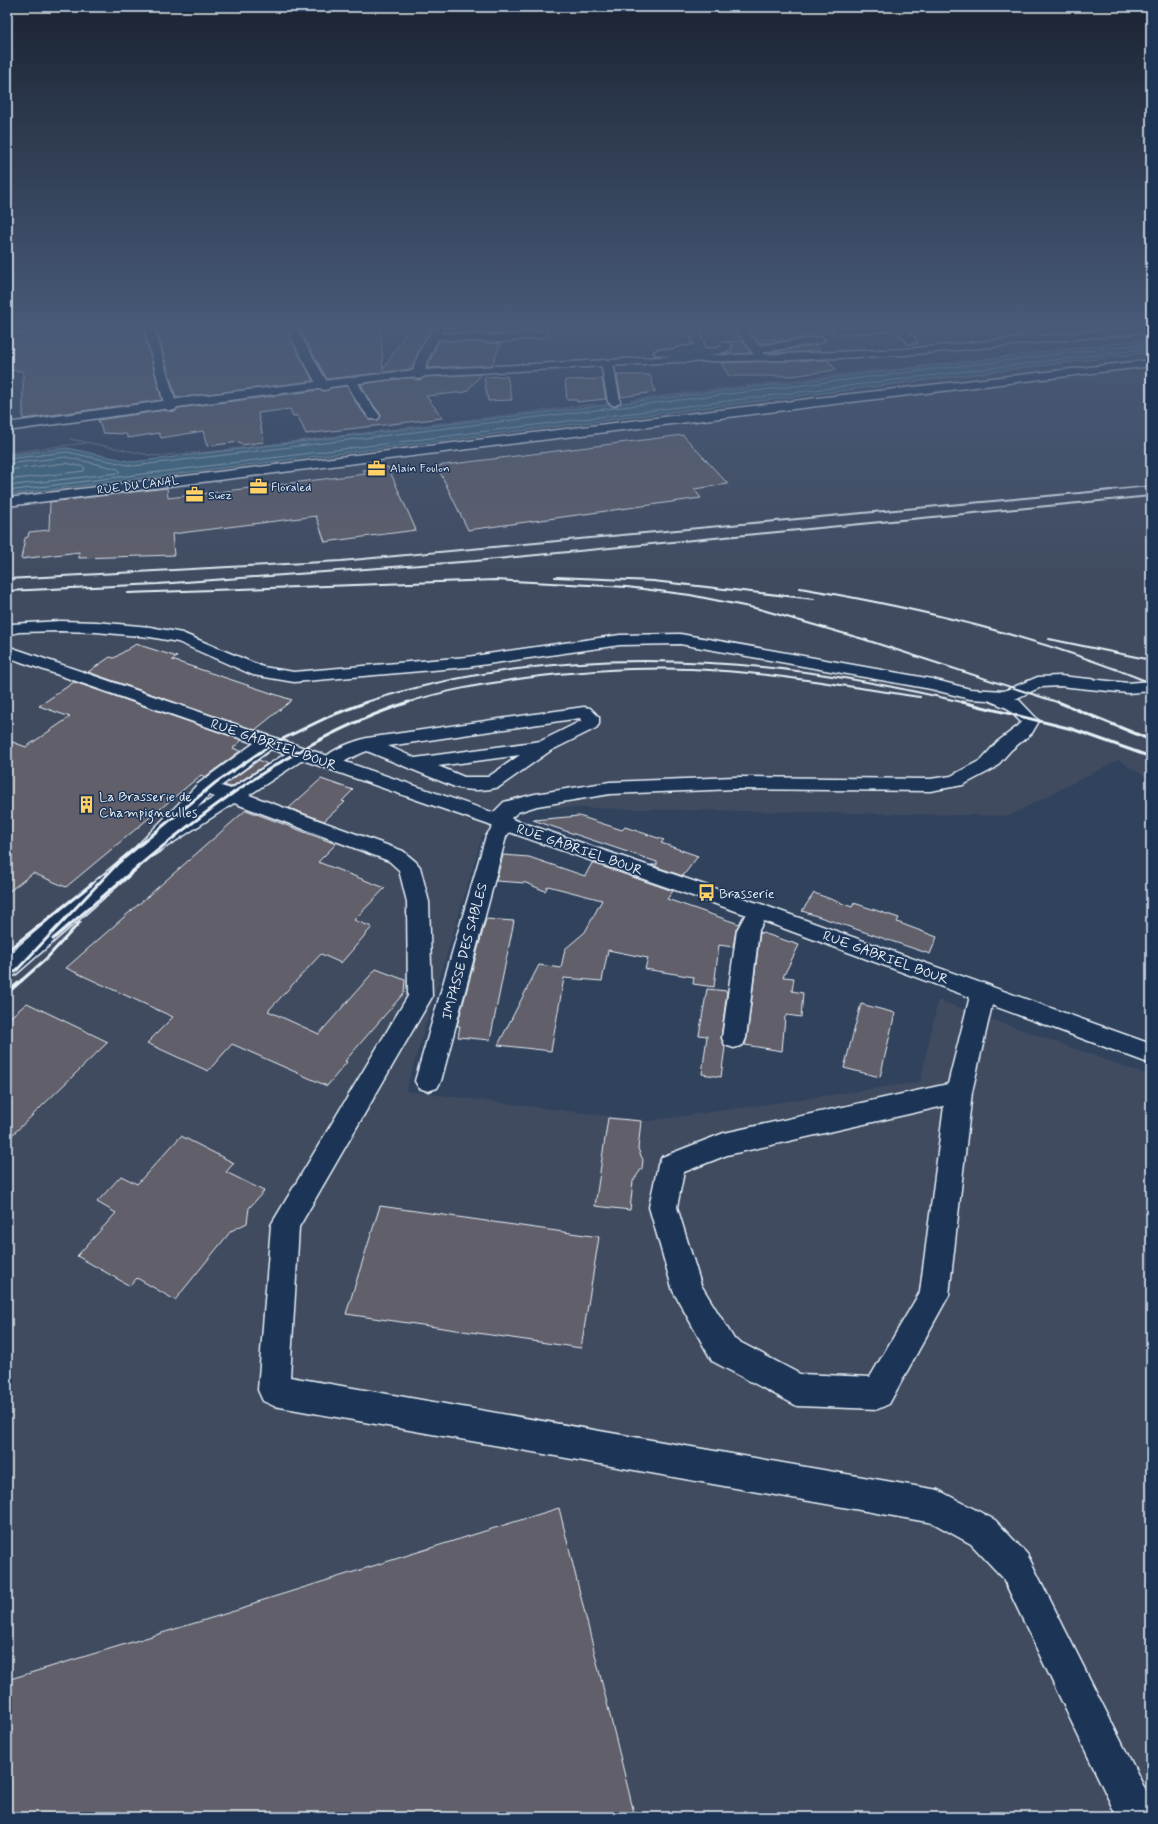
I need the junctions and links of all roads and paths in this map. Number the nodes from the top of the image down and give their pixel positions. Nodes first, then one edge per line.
1 (110, 413) edge
2 (372, 413) edge
3 (524, 413) edge
4 (730, 413) edge
5 (374, 416) dead end
6 (8, 427) edge
7 (70, 438) dead end
8 (89, 442) junction
9 (7, 453) edge
10 (7, 502) edge
11 (7, 630) edge
12 (7, 651) edge
13 (1151, 686) edge
14 (994, 696) junction
15 (268, 742) junction
16 (367, 744) junction
17 (546, 746) junction
18 (300, 753) junction
19 (330, 763) junction
20 (414, 764) junction
21 (205, 788) junction
22 (233, 796) junction
23 (501, 822) junction
24 (142, 853) junction
25 (758, 911) junction
26 (7, 969) edge
27 (983, 992) junction
28 (734, 1038) dead end
29 (1151, 1054) edge
30 (428, 1081) dead end
31 (960, 1092) junction
32 (1138, 1817) edge

1 - 6 main road
2 - 5 main road
3 - 8 path
4 - 10 main road, RUE DU CANAL
7 - 8 path
8 - 9 path
11 - 14 main road
12 - 15 main road, RUE GABRIEL BOUR
13 - 14 main road
14 - 23 main road, IMPASSE DES SABLES
15 - 18 main road, RUE GABRIEL BOUR
15 - 21 main road
16 - 17 main road
16 - 19 main road
16 - 20 main road
17 - 20 main road
17 - 20 main road
18 - 19 main road, RUE GABRIEL BOUR
18 - 22 main road
19 - 23 main road, RUE GABRIEL BOUR
21 - 22 main road
21 - 24 main road
22 - 24 main road
22 - 32 main road
23 - 25 main road, RUE GABRIEL BOUR
23 - 30 main road, IMPASSE DES SABLES
24 - 26 main road
25 - 27 main road, RUE GABRIEL BOUR
25 - 28 main road
27 - 29 main road, RUE GABRIEL BOUR
27 - 31 main road
31 - 31 main road

